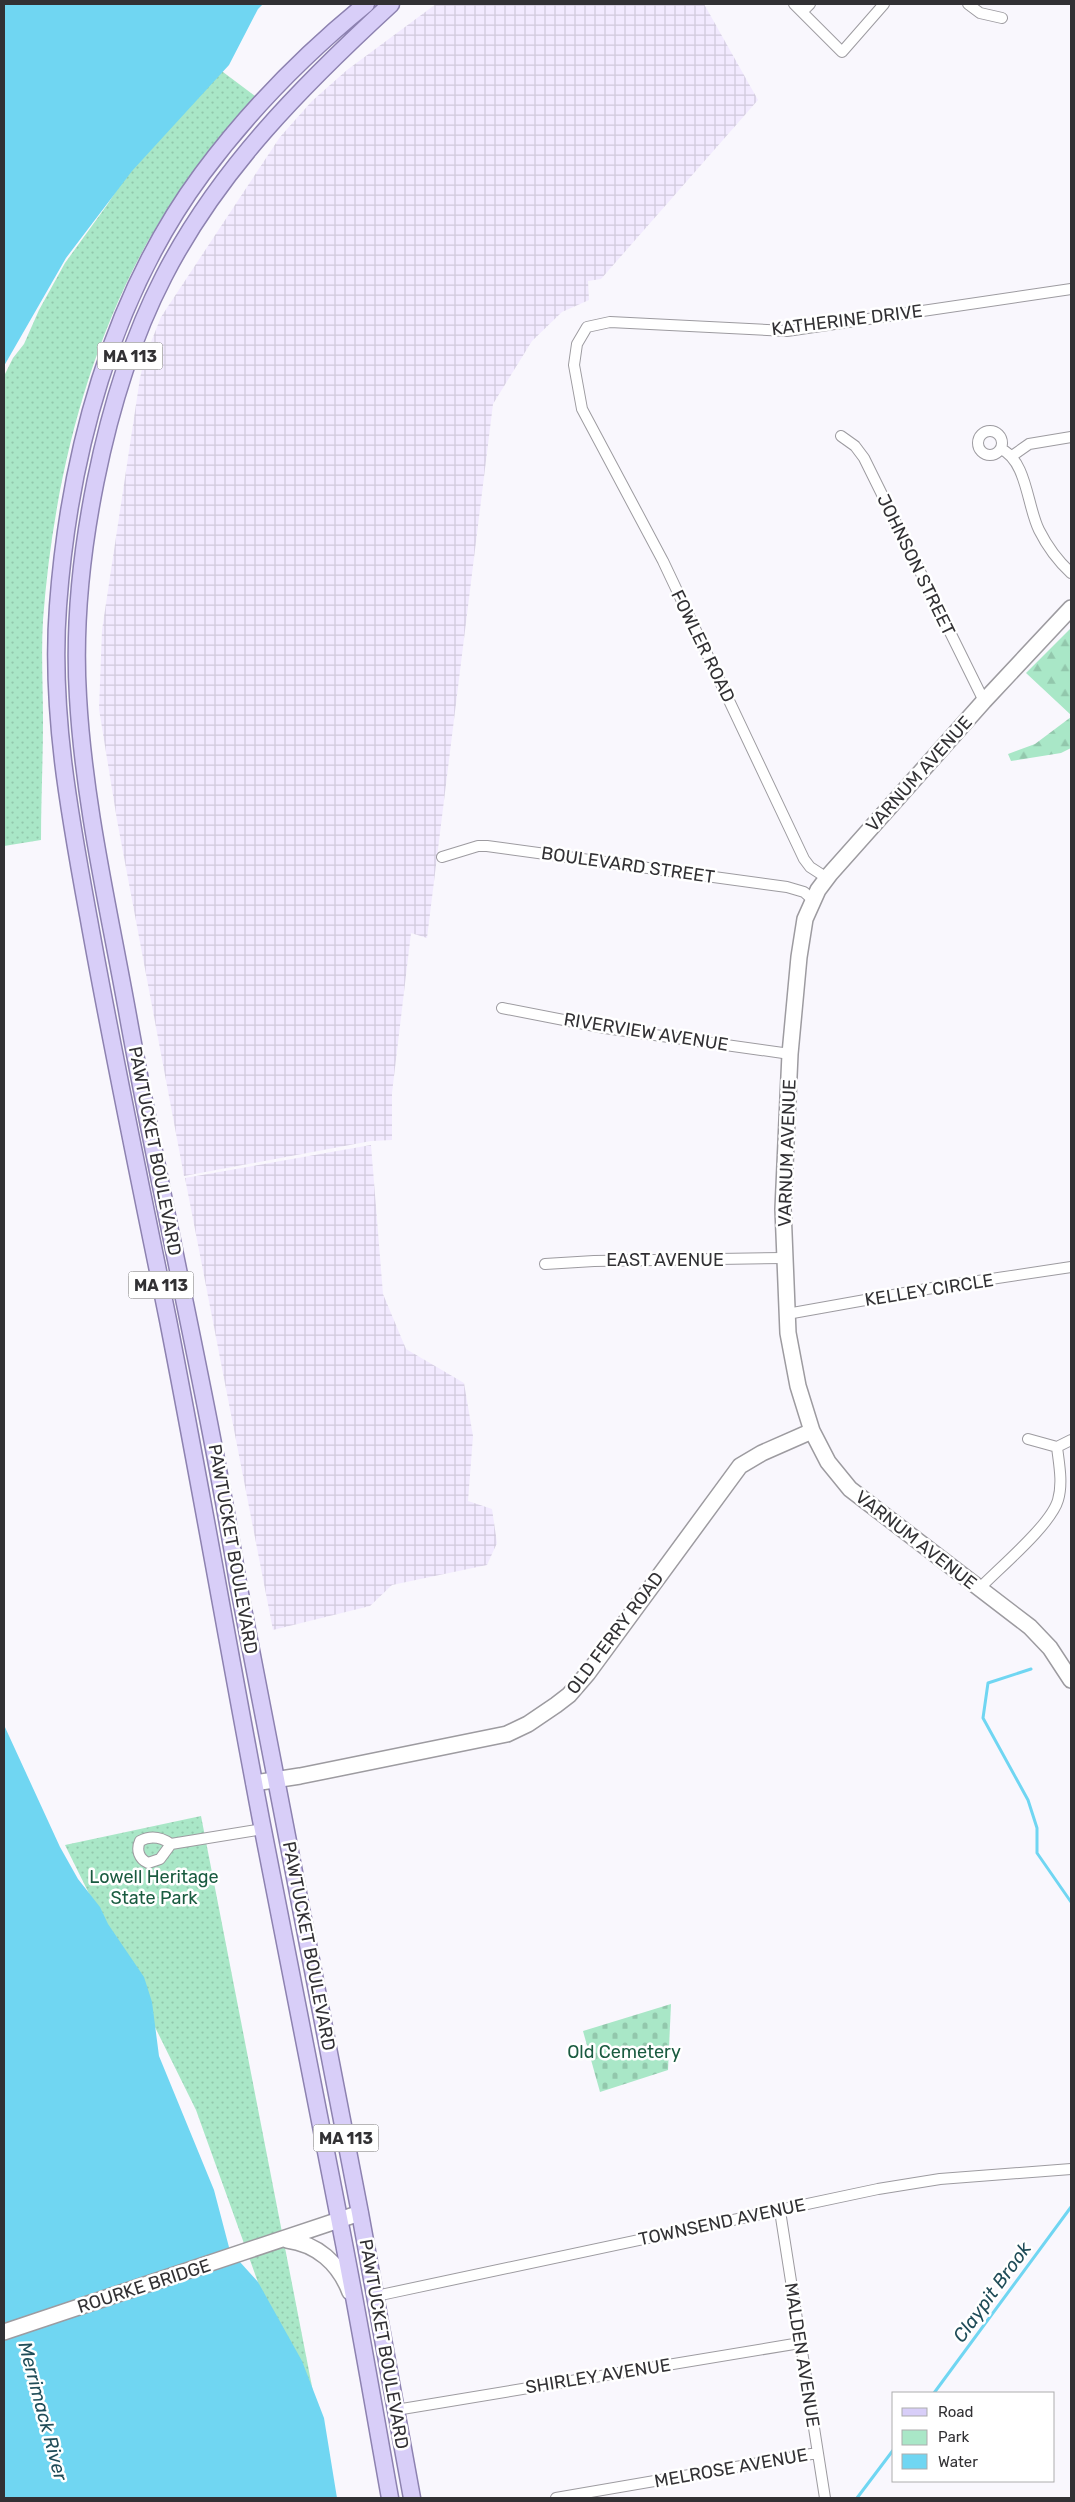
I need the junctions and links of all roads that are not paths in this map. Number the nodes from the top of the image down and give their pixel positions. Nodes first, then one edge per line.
1 (366, 4) edge
2 (391, 4) edge
3 (794, 4) edge
4 (810, 4) edge
5 (884, 4) edge
6 (968, 4) edge
7 (802, 12) junction
8 (1002, 18) dead end
9 (1071, 289) edge
10 (582, 409) joint
11 (841, 436) dead end
12 (1071, 436) edge
13 (1001, 449) dead end
14 (1012, 456) junction
15 (1071, 573) edge
16 (1071, 608) edge
17 (984, 701) junction
18 (442, 858) dead end
19 (827, 878) junction
20 (813, 900) junction
21 (502, 1008) dead end
22 (790, 1054) junction
23 (784, 1258) junction
24 (545, 1264) dead end
25 (1071, 1267) edge
26 (787, 1314) junction
27 (812, 1431) junction
28 (1028, 1439) dead end
29 (1071, 1440) edge
30 (1057, 1447) junction
31 (979, 1589) junction
32 (1071, 1680) edge
33 (276, 1778) junction
34 (254, 1783) junction
35 (263, 1829) junction
36 (170, 1844) dead end
37 (1071, 2170) edge
38 (780, 2211) junction
39 (360, 2214) junction
40 (340, 2221) junction
41 (285, 2240) junction
42 (376, 2296) junction
43 (357, 2314) junction
44 (4, 2332) edge
45 (800, 2343) junction
46 (396, 2410) junction
47 (817, 2454) junction
48 (390, 2498) edge
49 (412, 2498) edge
50 (556, 2498) edge
51 (825, 2498) edge

1 - 34 main road, PAWTUCKET BOULEVARD / MA 113
2 - 33 main road, PAWTUCKET BOULEVARD / MA 113
3 - 7 street
4 - 7 street
5 - 7 street
6 - 8 street
9 - 10 street, KATHERINE DRIVE
10 - 19 street, FOWLER ROAD
11 - 17 street, JOHNSON STREET
12 - 14 street
13 - 14 street
14 - 15 street
16 - 17 main road, VARNUM AVENUE
17 - 19 main road, VARNUM AVENUE
18 - 20 street, BOULEVARD STREET
19 - 20 main road, VARNUM AVENUE
20 - 22 main road, VARNUM AVENUE
21 - 22 street, RIVERVIEW AVENUE
22 - 23 main road, VARNUM AVENUE
23 - 24 street, EAST AVENUE
23 - 26 main road, VARNUM AVENUE
25 - 26 street, KELLEY CIRCLE
26 - 27 main road, VARNUM AVENUE
27 - 31 main road, VARNUM AVENUE
27 - 33 main road, OLD FERRY ROAD
28 - 30 street
29 - 30 street
30 - 31 street
31 - 32 main road, VARNUM AVENUE
33 - 34 main road, OLD FERRY ROAD
33 - 39 main road, PAWTUCKET BOULEVARD / MA 113
34 - 35 main road, PAWTUCKET BOULEVARD / MA 113
35 - 36 street
35 - 40 main road, PAWTUCKET BOULEVARD / MA 113
37 - 38 street, TOWNSEND AVENUE
38 - 42 street, TOWNSEND AVENUE
38 - 45 street, MALDEN AVENUE
39 - 40 main road, ROURKE BRIDGE
39 - 42 main road, PAWTUCKET BOULEVARD / MA 113
40 - 41 main road, ROURKE BRIDGE
40 - 43 main road, PAWTUCKET BOULEVARD / MA 113
41 - 43 main road, ROURKE BRIDGE
41 - 44 main road, ROURKE BRIDGE
42 - 46 main road, PAWTUCKET BOULEVARD / MA 113
43 - 48 main road, PAWTUCKET BOULEVARD / MA 113
45 - 46 street, SHIRLEY AVENUE
45 - 47 street, MALDEN AVENUE
46 - 49 main road, PAWTUCKET BOULEVARD / MA 113
47 - 50 street, MELROSE AVENUE
47 - 51 street, MALDEN AVENUE

